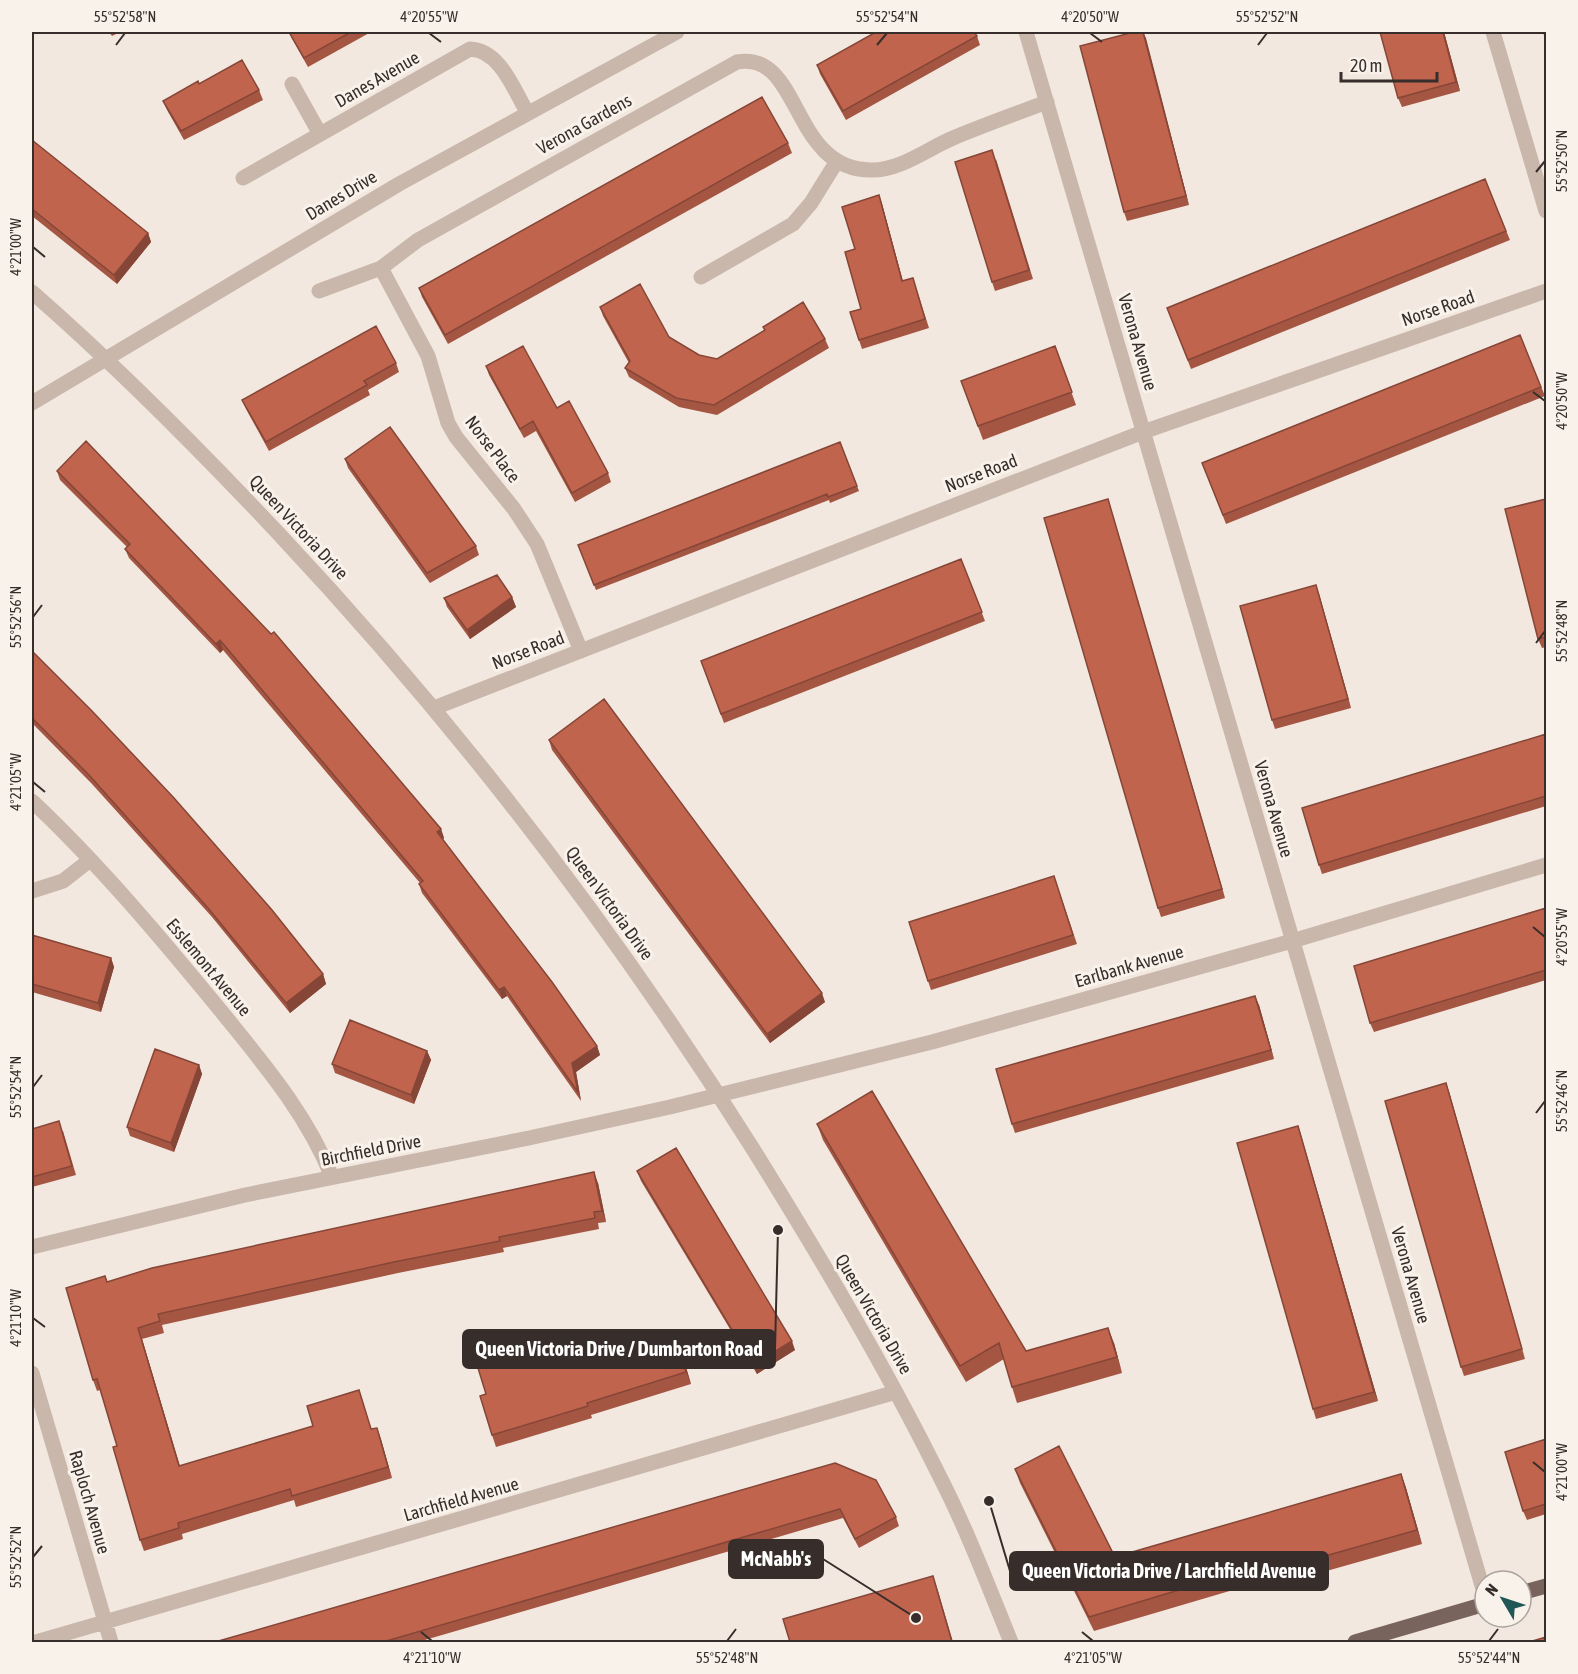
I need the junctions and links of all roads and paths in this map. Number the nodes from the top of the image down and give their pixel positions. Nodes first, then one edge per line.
1 (676, 32) edge
2 (1026, 32) edge
3 (1493, 32) edge
4 (292, 84) dead end
5 (1047, 102) junction
6 (527, 112) junction
7 (320, 134) junction
8 (837, 161) junction
9 (243, 178) dead end
10 (1546, 211) edge
11 (381, 268) junction
12 (701, 278) dead end
13 (319, 291) dead end
14 (1546, 291) edge
15 (32, 292) edge
16 (105, 358) junction
17 (32, 403) edge
18 (1143, 432) junction
19 (581, 651) junction
20 (434, 708) junction
21 (32, 801) edge
22 (90, 860) junction
23 (1546, 865) edge
24 (32, 891) edge
25 (1292, 941) junction
26 (718, 1095) junction
27 (332, 1177) junction
28 (32, 1247) edge
29 (32, 1373) edge
30 (896, 1392) junction
31 (1477, 1569) edge
32 (1473, 1608) edge
33 (105, 1623) junction
34 (36, 1642) edge
35 (111, 1642) edge
36 (1011, 1642) edge
37 (1355, 1642) edge

1 - 6 street, Danes Drive
2 - 5 street, Verona Avenue
3 - 10 street
4 - 7 street
5 - 8 street, Verona Gardens
5 - 18 street, Verona Avenue
6 - 7 street, Danes Avenue
6 - 16 street, Danes Drive
7 - 9 street, Danes Avenue
8 - 11 street, Verona Gardens
8 - 12 street
11 - 13 street, Verona Gardens
11 - 19 street, Norse Place
14 - 18 street, Norse Road
15 - 16 street, Queen Victoria Drive
16 - 17 street, Danes Drive
16 - 20 street, Queen Victoria Drive
18 - 19 street, Norse Road
18 - 25 street, Verona Avenue
19 - 20 street, Norse Road
20 - 26 street, Queen Victoria Drive
21 - 22 street, Esslemont Avenue
22 - 24 street
22 - 27 street, Esslemont Avenue
23 - 25 street, Earlbank Avenue
25 - 26 street, Earlbank Avenue
25 - 31 street, Verona Avenue
26 - 27 street, Birchfield Drive
26 - 30 street, Queen Victoria Drive
27 - 28 street, Birchfield Drive
29 - 33 street, Raploch Avenue
30 - 33 street, Larchfield Avenue
30 - 36 street, Queen Victoria Drive
32 - 37 main road
33 - 34 street, Larchfield Avenue
33 - 35 street, Raploch Avenue

